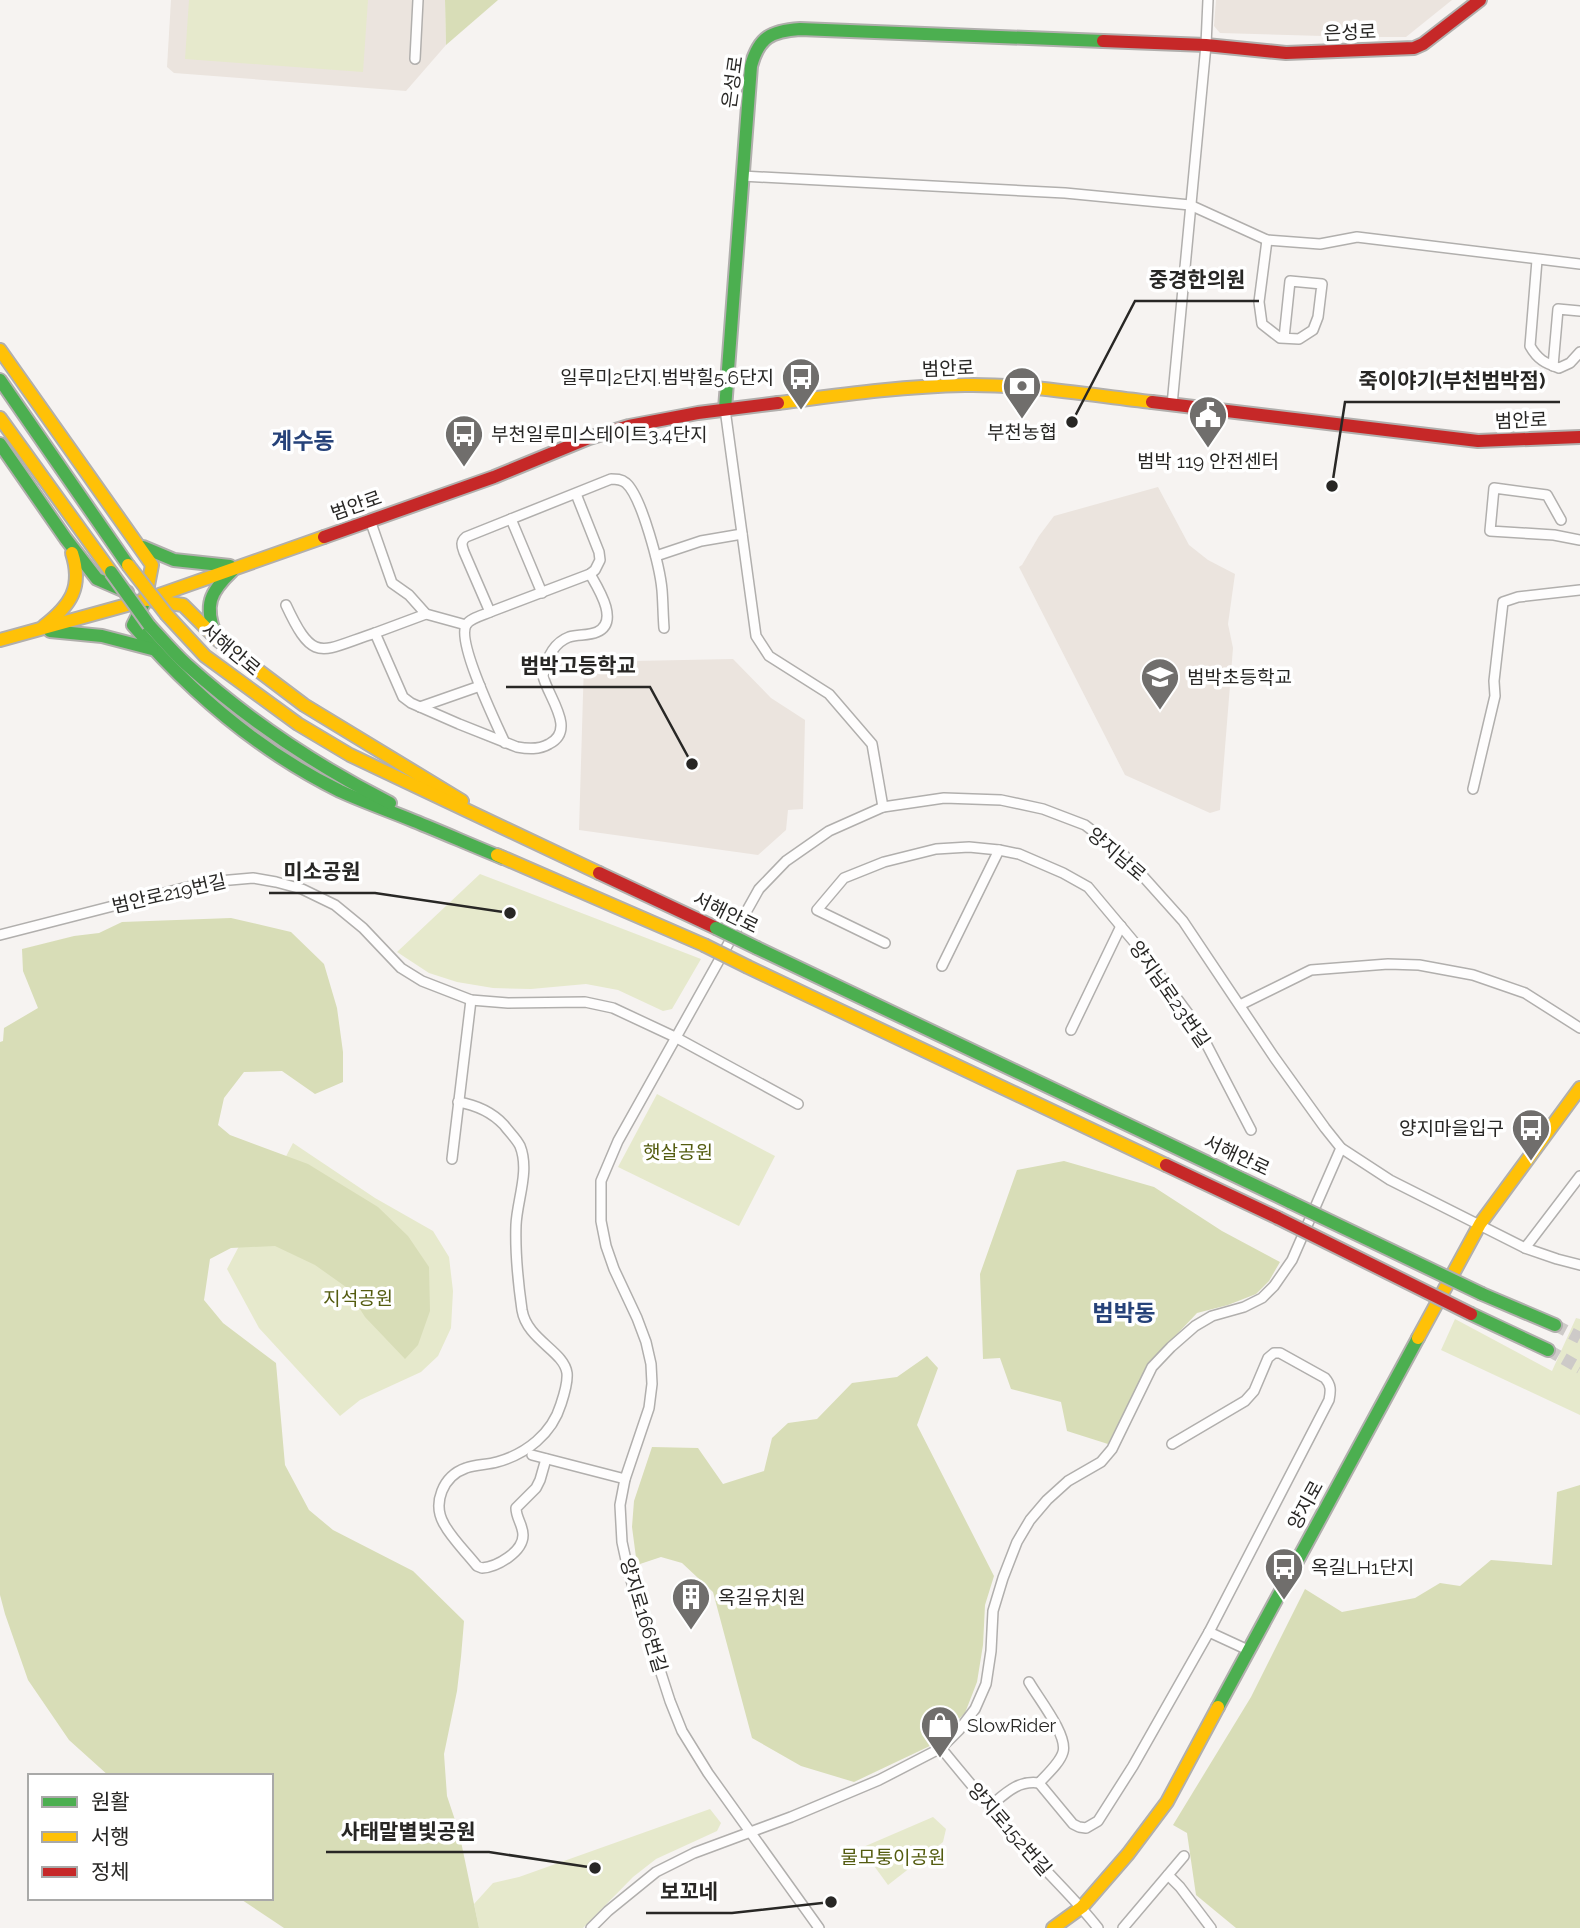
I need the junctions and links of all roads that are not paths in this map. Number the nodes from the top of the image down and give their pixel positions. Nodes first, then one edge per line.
1 (418, 0) edge
2 (1208, 0) edge
3 (1480, 0) edge
4 (1206, 45) junction
5 (415, 59) dead end
6 (743, 177) junction
7 (1190, 205) junction
8 (1267, 240) junction
9 (1537, 260) junction
10 (1580, 264) edge
11 (1580, 311) edge
12 (1284, 338) junction
13 (0, 350) edge
14 (1580, 352) edge
15 (1553, 366) junction
16 (0, 380) edge
17 (1172, 405) junction
18 (725, 409) junction
19 (0, 418) edge
20 (1580, 437) edge
21 (0, 444) edge
22 (576, 494) junction
23 (511, 519) junction
24 (370, 520) junction
25 (1561, 520) dead end
26 (742, 534) junction
27 (66, 539) junction
28 (1580, 540) edge
29 (137, 543) junction
30 (656, 556) junction
31 (237, 566) junction
32 (590, 574) junction
33 (1580, 590) edge
34 (542, 593) junction
35 (145, 600) junction
36 (286, 605) dead end
37 (490, 612) junction
38 (426, 614) junction
39 (466, 625) junction
40 (664, 628) dead end
41 (36, 631) junction
42 (375, 633) junction
43 (0, 640) edge
44 (218, 640) junction
45 (153, 649) junction
46 (480, 686) junction
47 (420, 707) junction
48 (505, 743) junction
49 (1473, 789) dead end
50 (883, 807) junction
51 (515, 832) junction
52 (999, 850) junction
53 (503, 858) junction
54 (1121, 926) junction
55 (0, 935) edge
56 (885, 943) dead end
57 (942, 966) dead end
58 (471, 1000) junction
59 (1240, 1005) junction
60 (1580, 1028) edge
61 (1071, 1030) dead end
62 (675, 1037) junction
63 (1580, 1088) edge
64 (458, 1102) junction
65 (798, 1104) dead end
66 (1251, 1129) dead end
67 (1341, 1148) junction
68 (452, 1159) dead end
69 (1580, 1176) edge
70 (1479, 1224) junction
71 (1525, 1248) junction
72 (1580, 1265) edge
73 (1555, 1325) tunnel mouth
74 (1548, 1350) tunnel mouth
75 (1172, 1444) dead end
76 (532, 1455) dead end
77 (546, 1459) junction
78 (625, 1479) junction
79 (1209, 1632) junction
80 (1248, 1650) junction
81 (1029, 1682) dead end
82 (941, 1748) junction
83 (1039, 1783) junction
84 (989, 1807) junction
85 (749, 1831) junction
86 (1184, 1856) dead end
87 (1168, 1874) junction
88 (1082, 1907) junction
89 (591, 1928) edge
90 (819, 1928) edge
91 (1053, 1928) edge
92 (1098, 1928) edge
93 (1123, 1928) edge
94 (1211, 1928) edge

1 - 5 street
2 - 4 street
3 - 4 main road, 은성로
4 - 6 main road, 은성로
4 - 7 street
6 - 7 street
6 - 18 main road, 은성로
7 - 8 street
7 - 17 street
8 - 9 street
8 - 12 street
9 - 10 street
9 - 15 street
11 - 15 street
12 - 12 street
13 - 29 main road
14 - 15 street
16 - 51 main road, 서해안로, bridge
17 - 18 main road, 범안로
17 - 20 main road, 범안로
18 - 24 main road, 범안로
18 - 26 street
19 - 53 main road, 서해안로, bridge
21 - 27 main road
22 - 23 street
22 - 30 street
22 - 32 street
23 - 34 street
23 - 37 street
24 - 31 main road, 범안로
24 - 38 street
25 - 28 street
26 - 30 street
26 - 50 street
27 - 35 main road
27 - 41 main road
29 - 31 main road
29 - 35 main road
30 - 40 street
31 - 35 main road, 범안로
31 - 44 main road
32 - 34 street
32 - 48 street
33 - 49 street
34 - 37 street
35 - 41 main road, 범안로
35 - 44 main road
35 - 45 main road
36 - 42 street
37 - 39 street
38 - 39 street
38 - 42 street
39 - 46 street
41 - 43 main road, 범안로
41 - 45 main road
42 - 47 street
44 - 51 main road
45 - 53 main road
46 - 47 street
46 - 48 street
47 - 48 street
50 - 59 street, 양지남로
50 - 62 street, 양지남로
51 - 73 main road, 서해안로, bridge
52 - 54 street
52 - 56 street
52 - 57 street
53 - 74 main road, 서해안로, bridge
54 - 61 street, 양지남로23번길
54 - 66 street, 양지남로23번길
55 - 58 street, 범안로219번길
58 - 62 street, 범안로219번길
58 - 64 street
59 - 60 street
59 - 67 street, 양지남로
62 - 65 street, 범안로219번길
62 - 78 street, 양지로166번길
63 - 70 main road, 양지로
64 - 68 street
64 - 77 street
67 - 70 street, 양지남로
67 - 82 street
69 - 71 street
70 - 71 street, 양지남로
70 - 80 main road, 양지로
71 - 72 street, 양지남로
75 - 79 street
76 - 77 street
77 - 78 street
78 - 85 street, 양지로166번길
79 - 80 street
79 - 83 street
80 - 88 main road, 양지로
81 - 83 street
82 - 84 street, 양지로152번길
82 - 85 street
83 - 84 street
84 - 88 street, 양지로152번길
85 - 89 street
85 - 90 street, 양지로166번길
86 - 87 street
87 - 93 street
87 - 94 street
88 - 91 main road, 양지로
88 - 92 street, 양지로152번길

